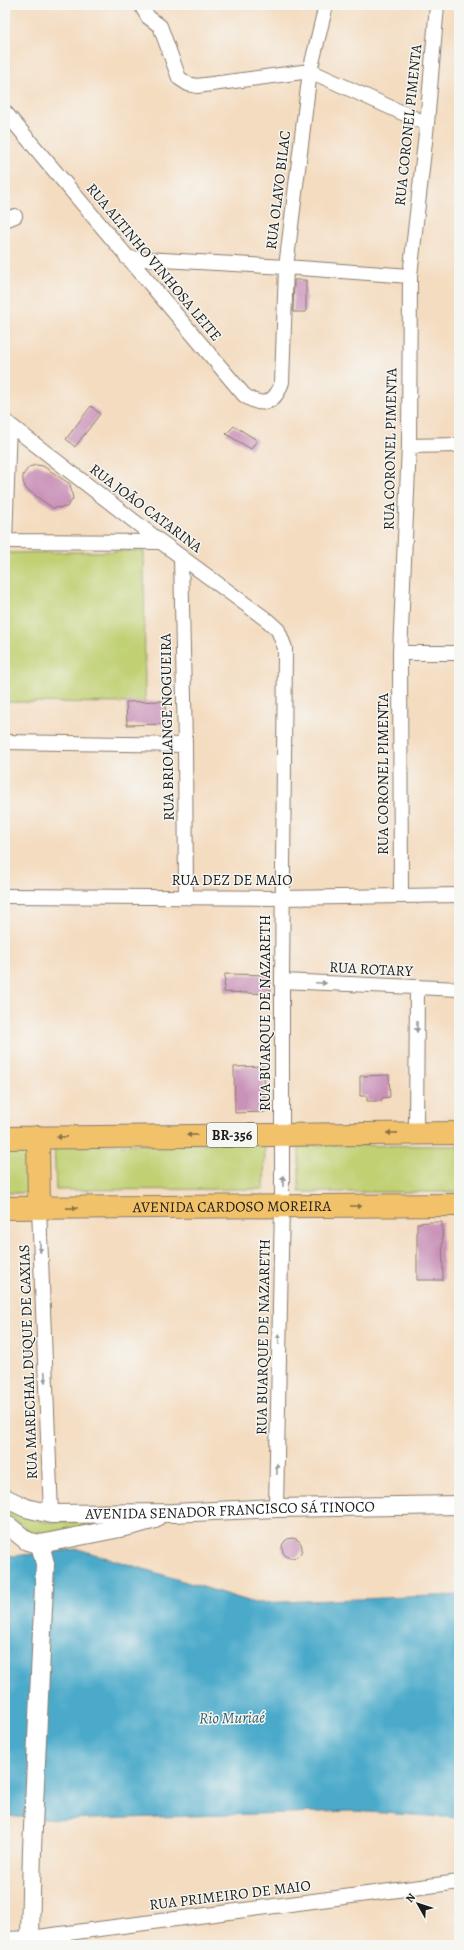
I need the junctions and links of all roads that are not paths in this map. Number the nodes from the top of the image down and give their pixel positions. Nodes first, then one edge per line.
1 (141, 5) edge
2 (326, 5) edge
3 (437, 5) edge
4 (310, 71) junction
5 (5, 112) edge
6 (427, 124) junction
7 (127, 258) junction
8 (286, 266) junction
9 (410, 276) junction
10 (282, 382) joint
11 (7, 423) edge
12 (459, 445) edge
13 (409, 446) junction
14 (5, 542) edge
15 (161, 542) junction
16 (181, 557) junction
17 (267, 620) joint
18 (400, 652) junction
19 (459, 653) edge
20 (5, 742) edge
21 (185, 745) junction
22 (459, 895) edge
23 (5, 896) edge
24 (401, 896) junction
25 (186, 897) junction
26 (283, 898) junction
27 (282, 981) junction
28 (417, 988) junction
29 (459, 989) edge
30 (416, 1132) junction
31 (459, 1133) edge
32 (281, 1134) junction
33 (38, 1137) junction
34 (5, 1138) edge
35 (282, 1205) junction
36 (459, 1205) edge
37 (5, 1208) edge
38 (39, 1208) junction
39 (5, 1498) edge
40 (459, 1505) edge
41 (276, 1508) junction
42 (173, 1513) junction
43 (51, 1514) junction
44 (5, 1523) edge
45 (40, 1544) junction
46 (459, 1882) edge
47 (5, 1939) edge
48 (29, 1941) edge

1 - 4 street
2 - 4 street, RUA OLAVO BILAC
3 - 6 street, RUA CORONEL PIMENTA
4 - 6 street
4 - 8 street, RUA OLAVO BILAC
5 - 7 street, RUA ALTINHO VINHOSA LEITE
6 - 9 street, RUA CORONEL PIMENTA
7 - 8 street
7 - 10 street, RUA ALTINHO VINHOSA LEITE
8 - 9 street
8 - 10 street, RUA OLAVO BILAC
9 - 13 street, RUA CORONEL PIMENTA
11 - 14 street
11 - 15 street, RUA JOÃO CATARINA
12 - 13 street
13 - 18 street, RUA CORONEL PIMENTA
14 - 15 street
15 - 16 street, RUA JOÃO CATARINA
16 - 17 street, RUA JOÃO CATARINA
16 - 21 street, RUA BRIOLANGE NOGUEIRA
17 - 26 street, RUA BUARQUE DE NAZARETH
18 - 19 street
18 - 24 street, RUA CORONEL PIMENTA
20 - 21 street
21 - 25 street, RUA BRIOLANGE NOGUEIRA
22 - 24 street, RUA DEZ DE MAIO
23 - 25 street, RUA DEZ DE MAIO
24 - 26 street, RUA DEZ DE MAIO
25 - 26 street, RUA DEZ DE MAIO
26 - 27 street, RUA BUARQUE DE NAZARETH
27 -> 28 street, RUA ROTARY
27 - 32 street, RUA BUARQUE DE NAZARETH
28 - 29 street, RUA ROTARY
28 -> 30 street
30 - 31 highway, BR-356
30 -> 32 highway, BR-356
32 -> 33 highway, BR-356
35 -> 32 street, RUA BUARQUE DE NAZARETH
33 - 34 highway, BR-356
33 - 38 highway
35 -> 36 highway, AVENIDA CARDOSO MOREIRA
38 -> 35 highway, AVENIDA CARDOSO MOREIRA
41 -> 35 street, RUA BUARQUE DE NAZARETH
37 - 38 highway, AVENIDA CARDOSO MOREIRA
38 -> 43 street, RUA MARECHAL DUQUE DE CAXIAS
39 - 43 street, AVENIDA SENADOR FRANCISCO SÁ TINOCO
40 - 41 street, AVENIDA SENADOR FRANCISCO SÁ TINOCO
41 - 42 street, AVENIDA SENADOR FRANCISCO SÁ TINOCO
42 - 43 street, AVENIDA SENADOR FRANCISCO SÁ TINOCO
42 - 45 street
44 - 45 street
45 - 48 street
46 - 48 street, RUA PRIMEIRO DE MAIO
47 - 48 street, RUA PRIMEIRO DE MAIO

